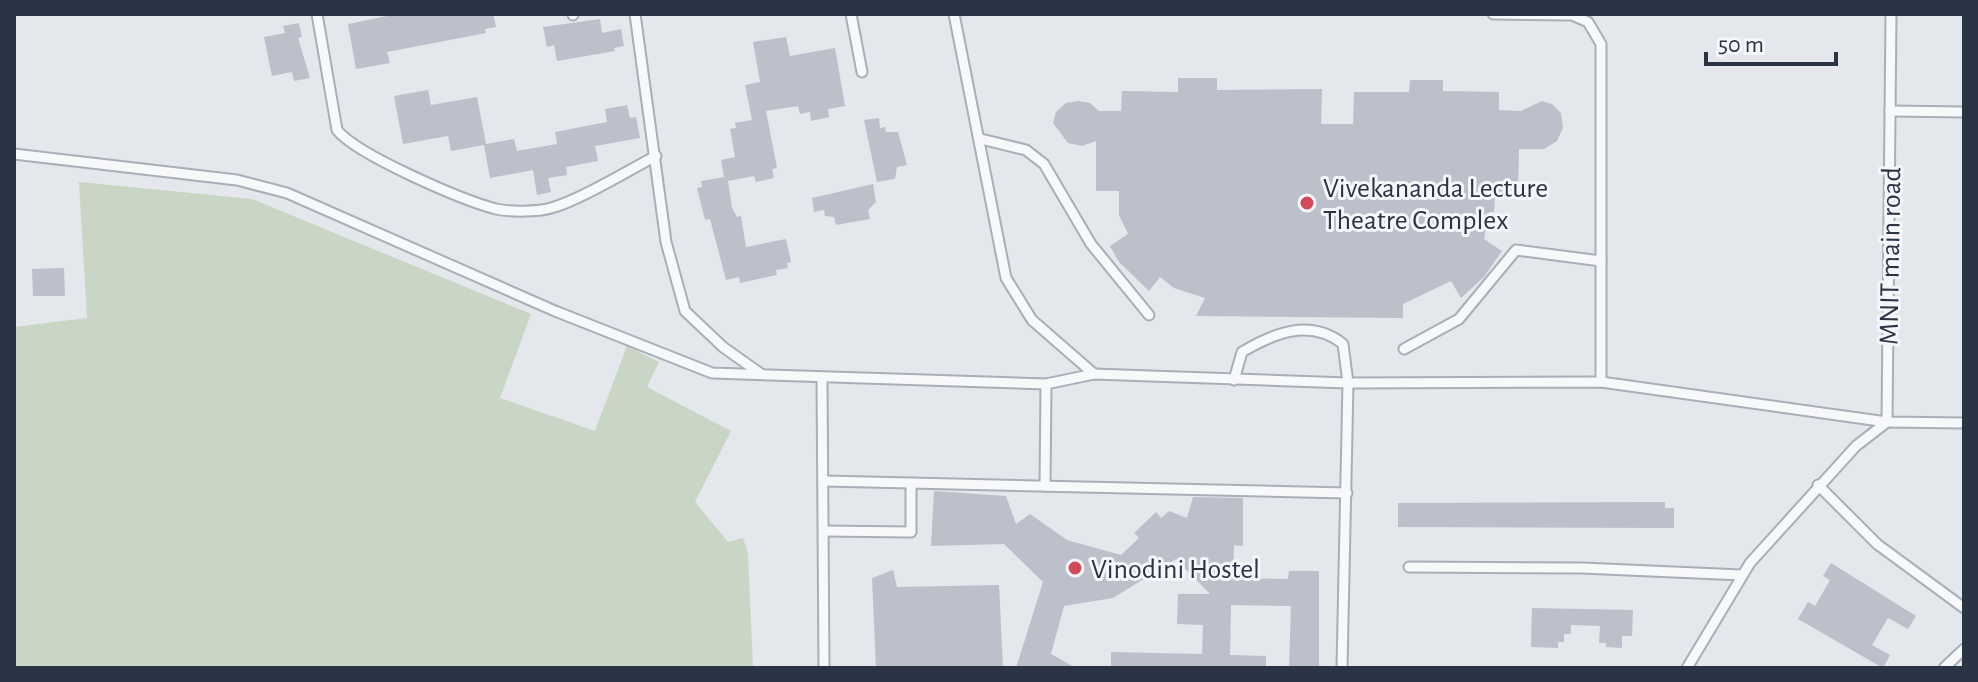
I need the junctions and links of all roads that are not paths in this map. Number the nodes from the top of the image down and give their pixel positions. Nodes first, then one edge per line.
1 (317, 14) edge
2 (635, 14) edge
3 (851, 14) edge
4 (954, 14) edge
5 (1493, 14) edge
6 (1891, 14) edge
7 (862, 72) dead end
8 (1890, 111) junction
9 (1964, 112) edge
10 (981, 139) junction
11 (14, 154) edge
12 (656, 156) junction
13 (1601, 261) junction
14 (1149, 315) dead end
15 (1404, 349) dead end
16 (1094, 374) junction
17 (764, 376) junction
18 (822, 379) junction
19 (1234, 380) junction
20 (1601, 382) junction
21 (1348, 383) junction
22 (1046, 384) junction
23 (1887, 422) junction
24 (1964, 423) edge
25 (825, 481) junction
26 (911, 483) junction
27 (1818, 485) junction
28 (1045, 486) junction
29 (1347, 493) junction
30 (824, 531) junction
31 (1409, 567) dead end
32 (1742, 575) junction
33 (1964, 608) edge
34 (1964, 649) edge
35 (824, 668) edge
36 (1342, 668) edge
37 (1687, 668) edge
38 (1944, 668) edge

1 - 12 lane
2 - 12 lane
3 - 7 lane
4 - 10 lane
5 - 13 lane
6 - 8 lane, MNIT main road
8 - 9 lane
8 - 23 lane, MNIT main road
10 - 14 lane
10 - 16 lane
11 - 17 lane
12 - 17 lane
13 - 15 lane
13 - 20 lane
16 - 19 lane
16 - 22 lane
17 - 18 lane
18 - 22 lane
18 - 25 lane
19 - 21 lane
19 - 21 lane
20 - 21 lane
20 - 23 lane
21 - 29 lane
22 - 28 lane
23 - 24 lane
23 - 27 lane
25 - 26 lane
25 - 30 lane
26 - 28 lane
26 - 30 lane
27 - 32 lane
27 - 33 lane
28 - 29 lane
29 - 36 lane
30 - 35 lane
31 - 32 lane
32 - 37 lane
34 - 38 lane

